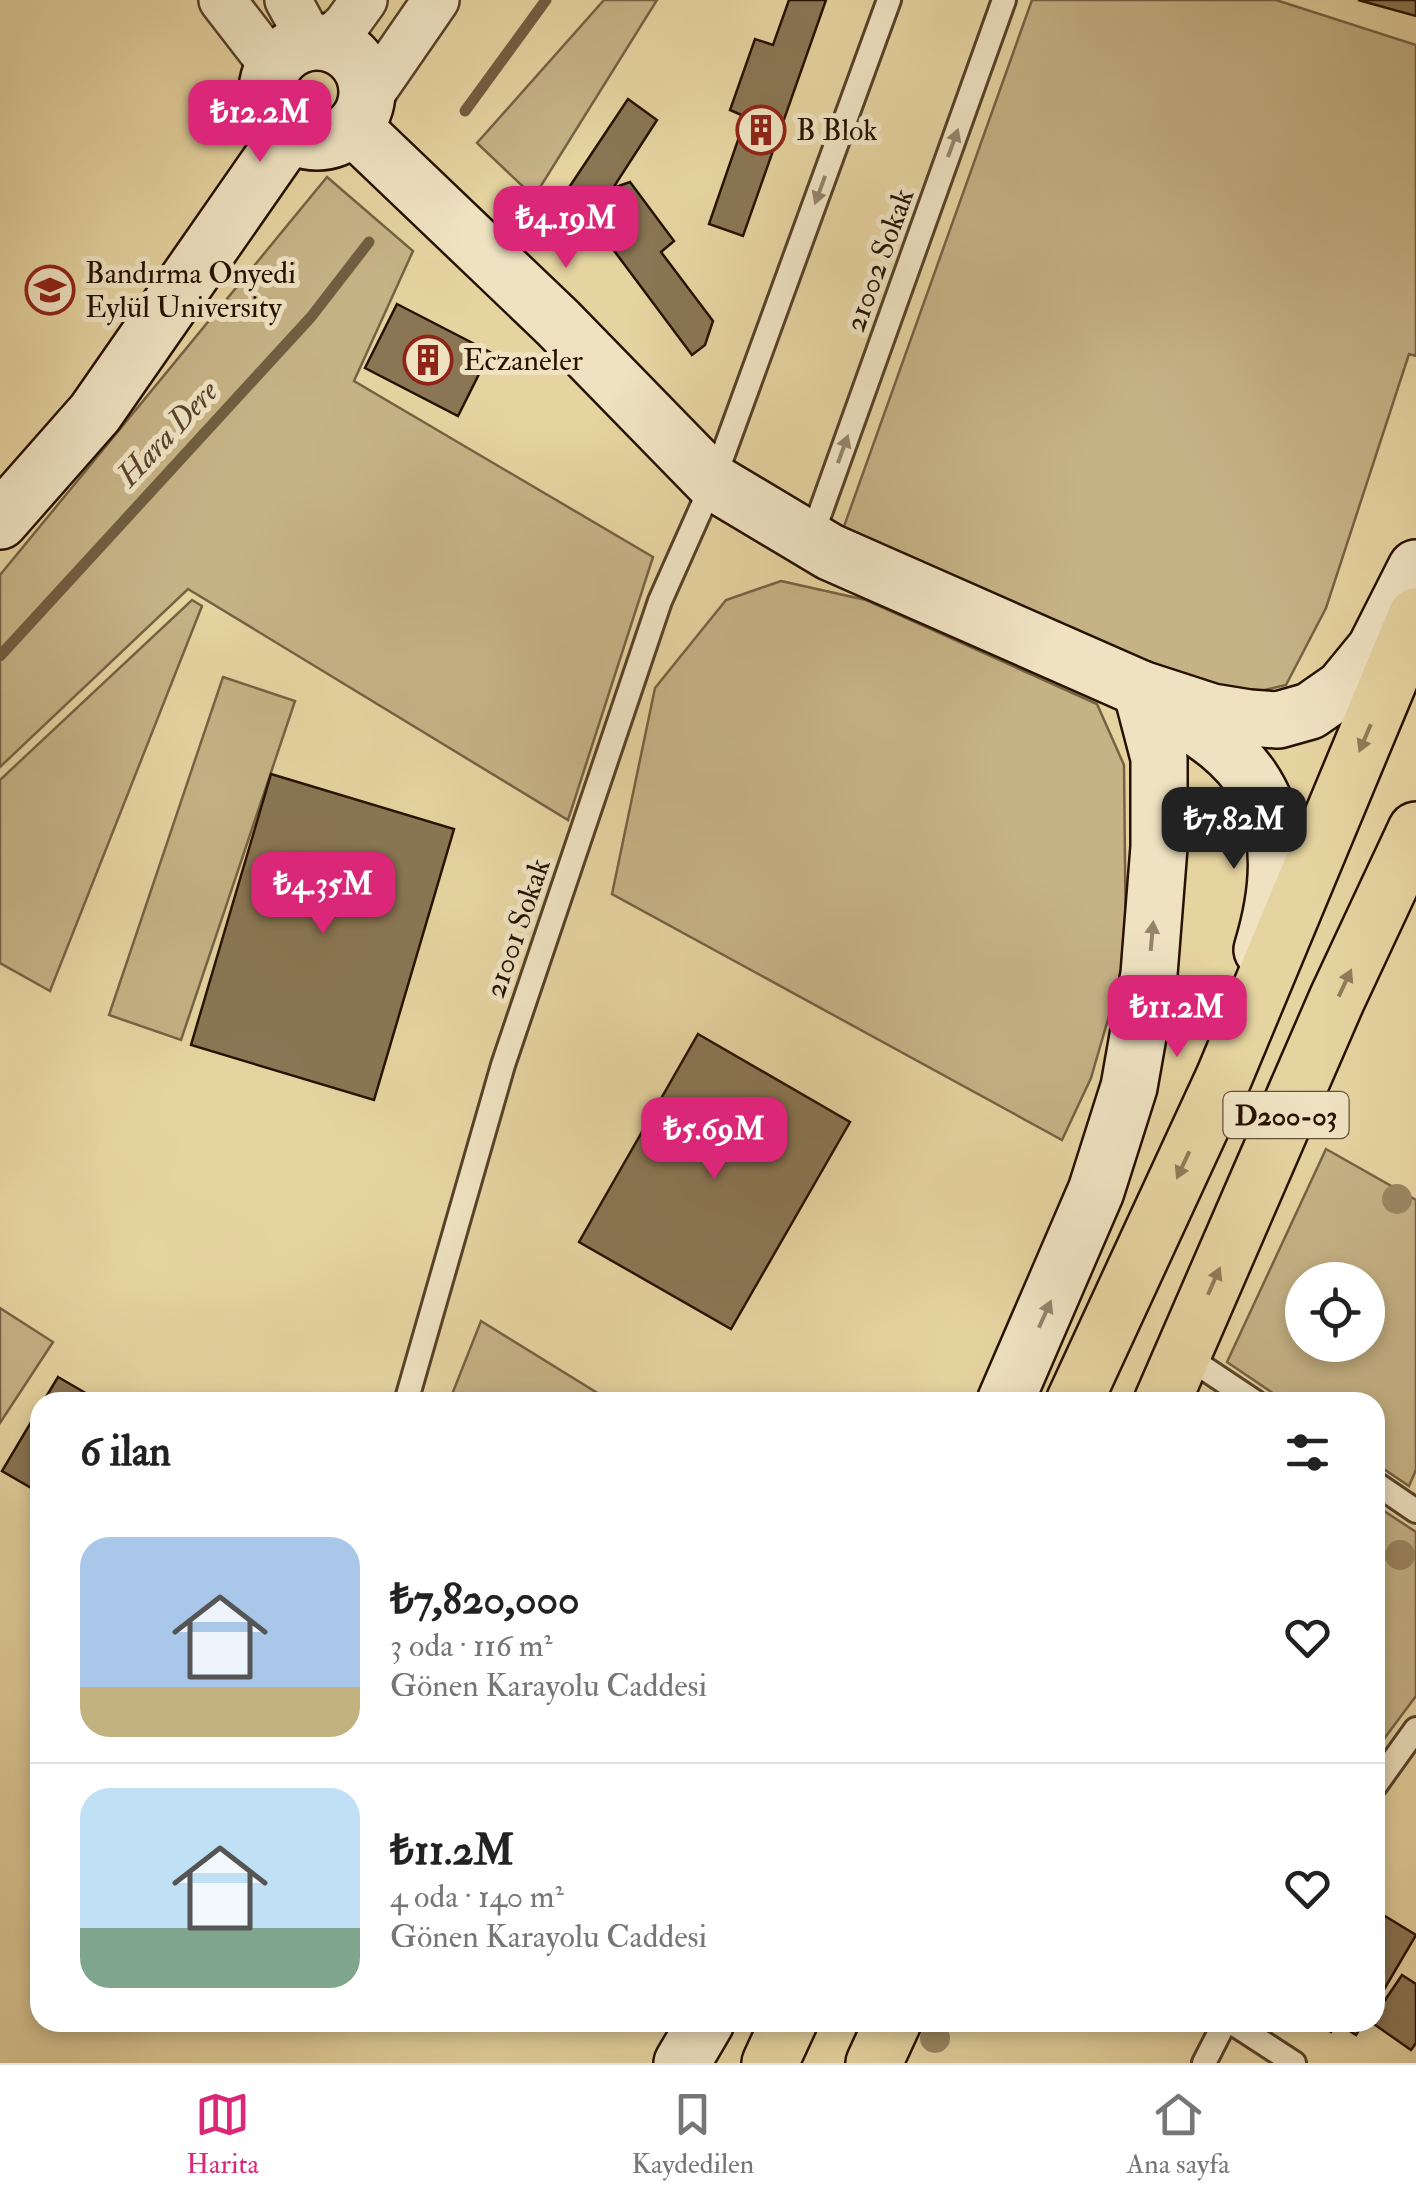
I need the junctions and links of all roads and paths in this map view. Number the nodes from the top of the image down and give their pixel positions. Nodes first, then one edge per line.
1 (222, 0) edge
2 (364, 0) edge
3 (436, 0) edge
4 (890, 0) edge
5 (1004, 0) edge
6 (300, 37) edge
7 (360, 113) junction
8 (290, 134) junction
9 (713, 482) junction
10 (0, 521) edge
11 (810, 540) junction
12 (1416, 568) edge
13 (1416, 616) edge
14 (1142, 689) junction
15 (1416, 830) edge
16 (1224, 1077) junction
17 (1172, 1378) edge
18 (409, 1392) edge
19 (1009, 1392) edge
20 (1079, 1392) edge
21 (1220, 1392) edge
22 (1385, 1490) edge
23 (1416, 1511) edge
24 (1416, 1729) edge
25 (1385, 1772) edge
26 (700, 2032) edge
27 (784, 2032) edge
28 (1222, 2032) edge
29 (1244, 2032) edge
30 (682, 2063) edge
31 (770, 2063) edge
32 (1204, 2063) edge
33 (1294, 2063) edge

1 - 6 street
2 - 6 street
3 - 7 street
4 -> 9 lane
11 -> 5 lane, 21002 Sokak
6 - 7 street
6 - 8 street
7 - 8 street
7 - 9 street
8 - 10 street
9 - 11 street
9 - 18 lane, 21001 Sokak
11 - 14 street
12 - 14 street
13 -> 16 highway, D200-03
14 - 16 street
19 -> 14 street
17 -> 15 highway, D200-03
16 -> 20 highway, D200-03
17 - 21 lane
22 - 23 lane
24 - 25 lane
26 - 30 street
27 - 31 highway
28 - 32 lane
29 - 33 lane

